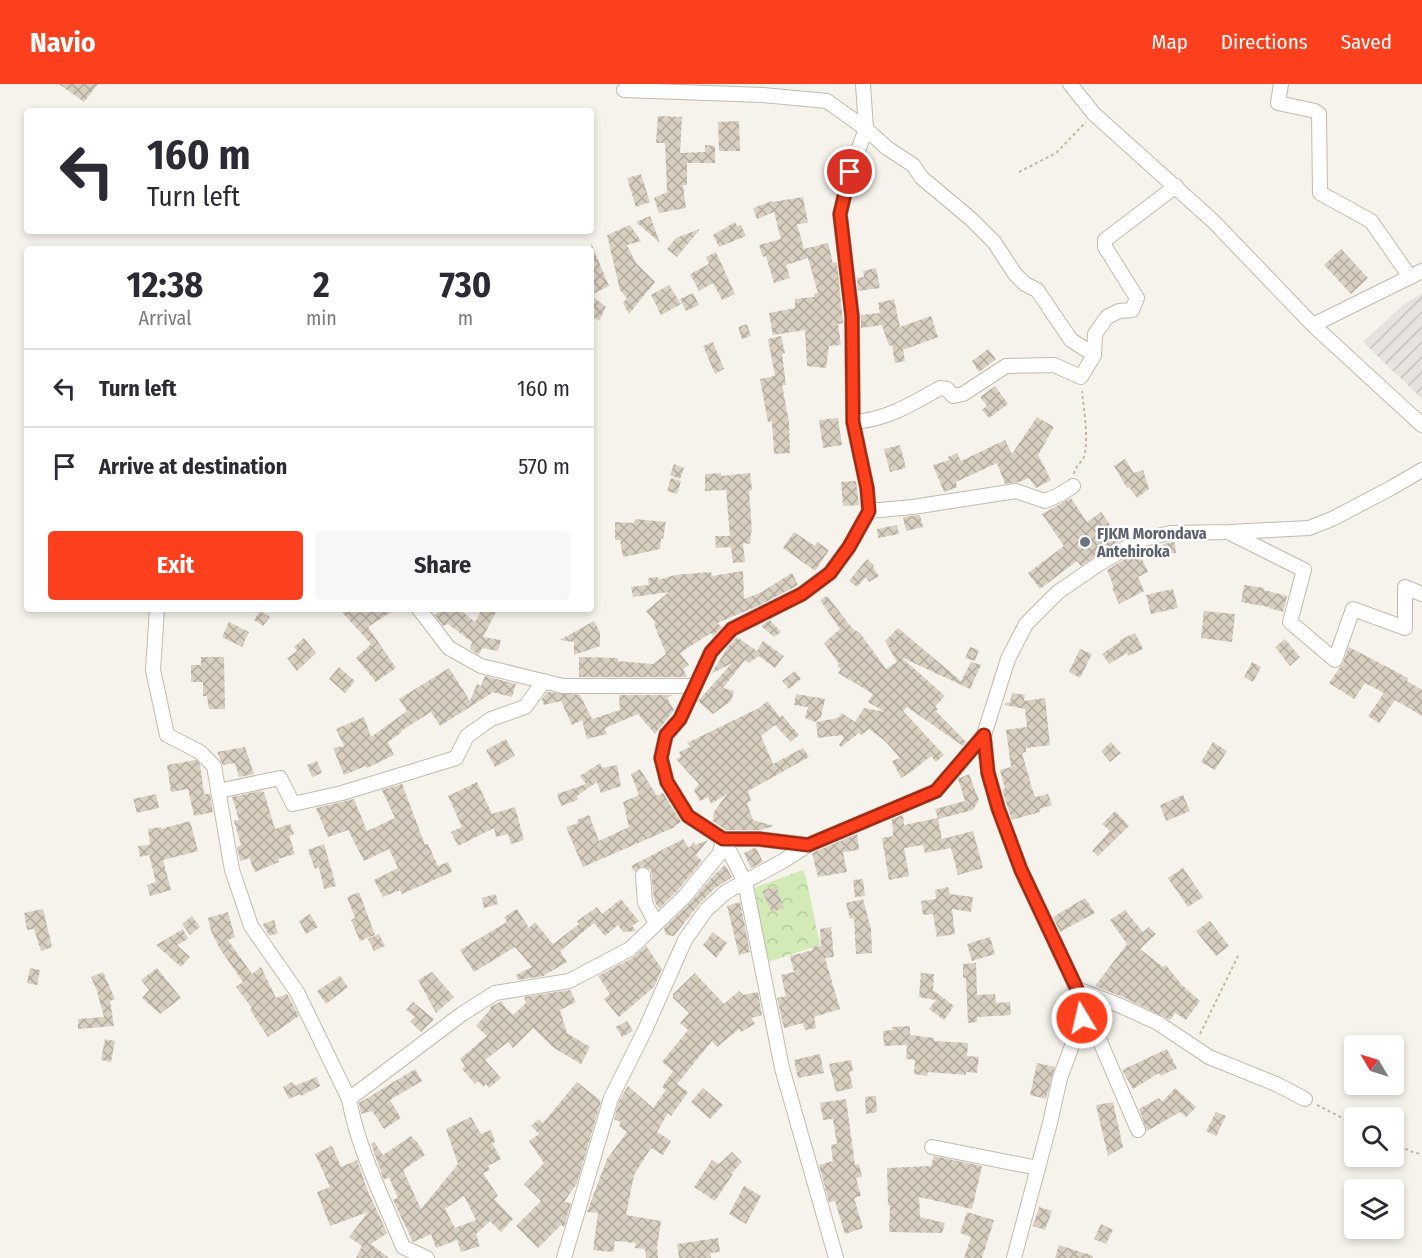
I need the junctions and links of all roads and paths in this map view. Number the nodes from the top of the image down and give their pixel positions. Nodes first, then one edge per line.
1 (863, 84) edge
2 (1070, 84) edge
3 (1281, 84) edge
4 (624, 90) dead end
5 (1094, 114) junction
6 (866, 129) junction
7 (1019, 172) dead end
8 (1176, 186) junction
9 (1416, 274) edge
10 (1313, 325) junction
11 (1094, 355) junction
12 (1081, 377) junction
13 (853, 422) junction
14 (1422, 425) edge
15 (1422, 470) edge
16 (1073, 486) joint
17 (869, 511) junction
18 (1230, 532) junction
19 (1422, 594) edge
20 (157, 612) edge
21 (421, 612) edge
22 (544, 681) junction
23 (695, 686) junction
24 (984, 735) junction
25 (218, 791) junction
26 (723, 839) junction
27 (808, 845) junction
28 (643, 875) dead end
29 (745, 882) junction
30 (656, 923) junction
31 (1238, 956) dead end
32 (1077, 989) junction
33 (1194, 1048) junction
34 (349, 1099) junction
35 (1305, 1099) joint
36 (1344, 1119) edge
37 (1138, 1130) dead end
38 (932, 1147) dead end
39 (1404, 1148) edge
40 (1422, 1154) edge
41 (1038, 1168) junction
42 (427, 1258) edge
43 (564, 1258) edge
44 (837, 1258) edge
45 (1014, 1258) edge

1 - 6 street
2 - 5 street
3 - 9 street
4 - 6 street
5 - 7 path
5 - 8 street
6 - 11 street
6 - 13 street
8 - 10 street
8 - 11 street
9 - 10 street
10 - 14 street
11 - 12 street
12 - 13 street
12 - 16 path
13 - 17 street
15 - 18 street
16 - 17 street
17 - 23 street
18 - 19 street
18 - 24 street
20 - 25 street
21 - 22 street
22 - 23 street
22 - 25 street
23 - 26 street
24 - 27 street
24 - 32 street
25 - 34 street
26 - 27 street
26 - 29 street
26 - 30 street
27 - 29 street
28 - 30 street
29 - 43 street
29 - 44 street
30 - 34 street
31 - 33 path
32 - 33 street
32 - 37 street
32 - 41 street
33 - 35 street
34 - 42 street
35 - 36 path
38 - 41 street
39 - 40 path
41 - 45 street

